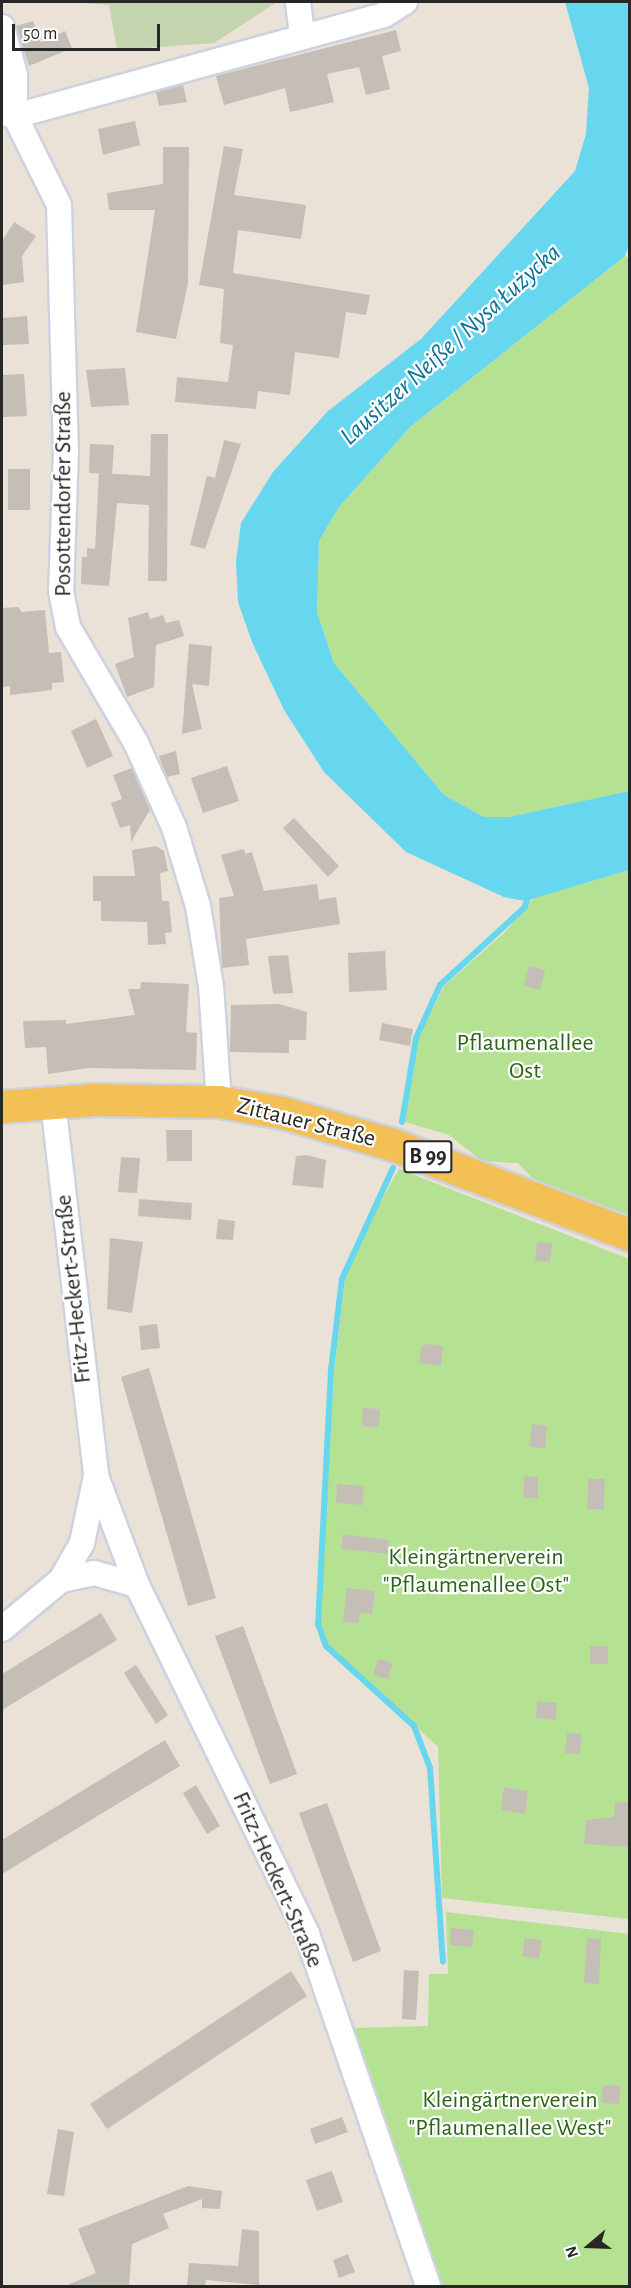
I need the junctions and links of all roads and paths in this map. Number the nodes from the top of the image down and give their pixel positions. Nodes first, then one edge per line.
1 (298, 2) edge
2 (405, 2) edge
3 (2, 27) edge
4 (302, 33) junction
5 (8, 114) edge
6 (52, 1102) junction
7 (219, 1102) junction
8 (2, 1107) edge
9 (630, 1235) edge
10 (96, 1476) junction
11 (61, 1580) junction
12 (137, 1585) junction
13 (2, 1629) edge
14 (428, 2286) edge

1 - 4 street
2 - 4 street
3 - 5 street
4 - 5 street
5 - 7 street, Posottendorfer Straße
6 - 7 main road, Zittauer Straße / B 99
6 - 8 main road, Zittauer Straße / B 99
6 - 10 street, Fritz-Heckert-Straße
7 - 9 main road, Zittauer Straße / B 99
10 - 11 street, Fritz-Heckert-Straße
10 - 12 street, Fritz-Heckert-Straße
11 - 12 street
11 - 13 street
12 - 14 street, Fritz-Heckert-Straße

